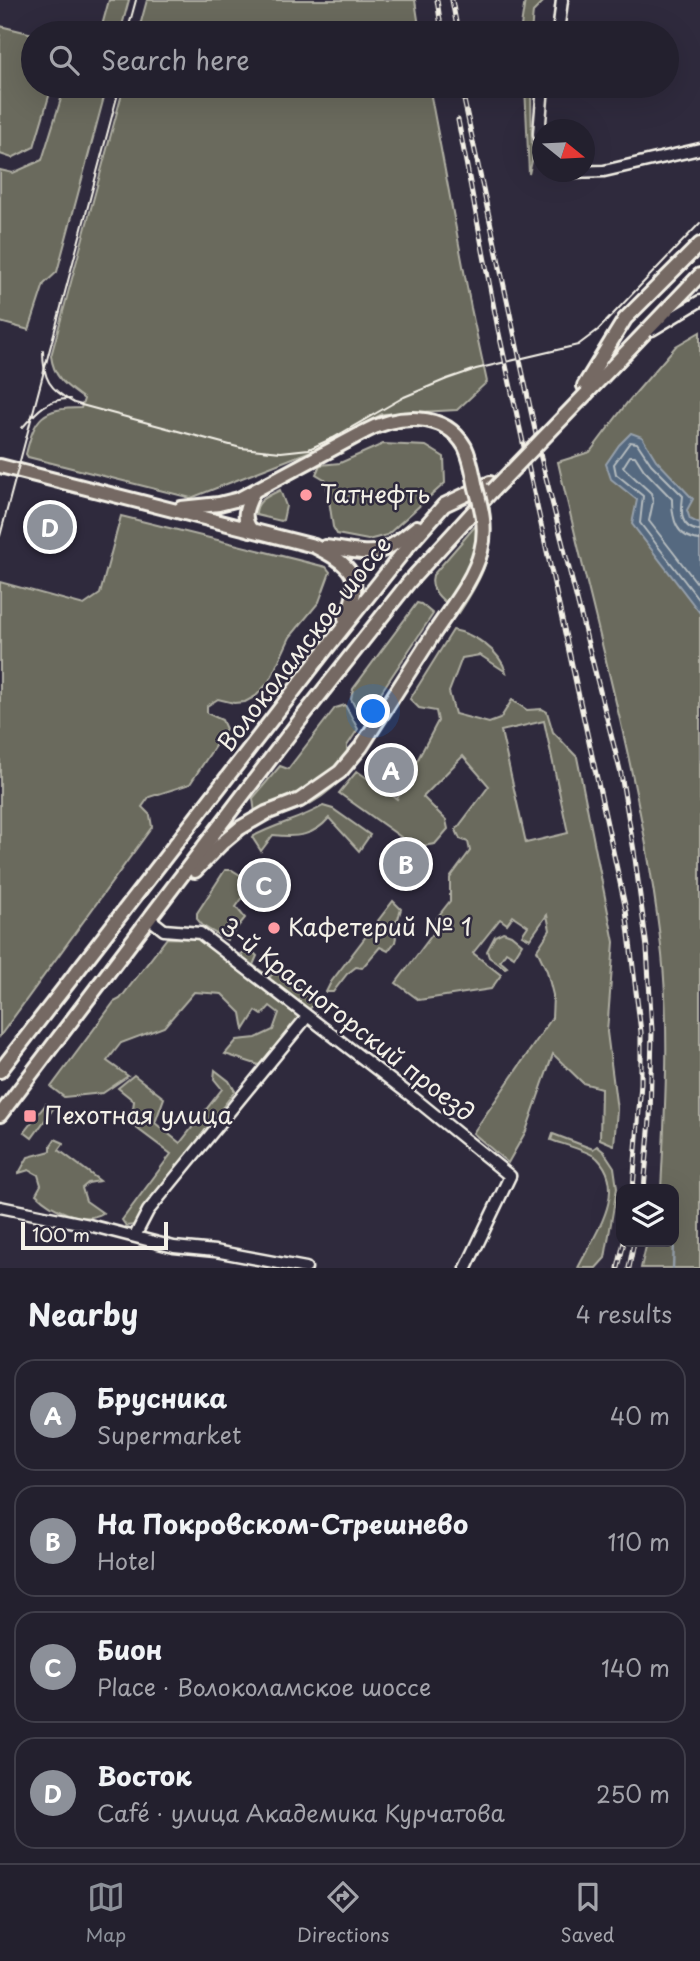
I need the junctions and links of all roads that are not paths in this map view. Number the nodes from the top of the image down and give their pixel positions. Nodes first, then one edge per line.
1 (562, 0) edge
2 (559, 21) edge
3 (542, 98) edge
4 (540, 119) edge
5 (700, 149) edge
6 (595, 171) edge
7 (700, 244) edge
8 (700, 275) edge
9 (700, 301) edge
10 (629, 347) junction
11 (585, 389) junction
12 (0, 466) edge
13 (491, 487) junction
14 (253, 493) junction
15 (444, 505) junction
16 (171, 509) junction
17 (251, 530) junction
18 (314, 546) junction
19 (327, 648) junction
20 (152, 917) junction
21 (307, 1017) junction
22 (0, 1071) edge
23 (2, 1113) edge
24 (0, 1207) edge
25 (135, 1236) junction
26 (306, 1268) edge
27 (466, 1268) edge

1 - 2 street
3 - 4 street
5 - 6 street
7 - 11 main road, Волоколамское шоссе
8 - 10 main road, Волоколамское шоссе
9 - 10 street
10 - 11 main road, Волоколамское шоссе
11 - 13 main road, Волоколамское шоссе
12 - 16 main road
13 - 15 main road, Волоколамское шоссе
13 - 20 main road, Волоколамское шоссе
14 - 16 main road
14 - 17 main road
14 - 20 main road, bridge
15 - 18 main road
15 - 19 main road, Волоколамское шоссе
16 - 17 main road
17 - 18 main road
18 - 19 main road
19 - 22 main road, Волоколамское шоссе
20 - 21 street, 3-й Красногорский проезд
20 - 23 main road, Волоколамское шоссе
21 - 25 street
21 - 27 street, 3-й Красногорский проезд
24 - 25 street
25 - 26 street

